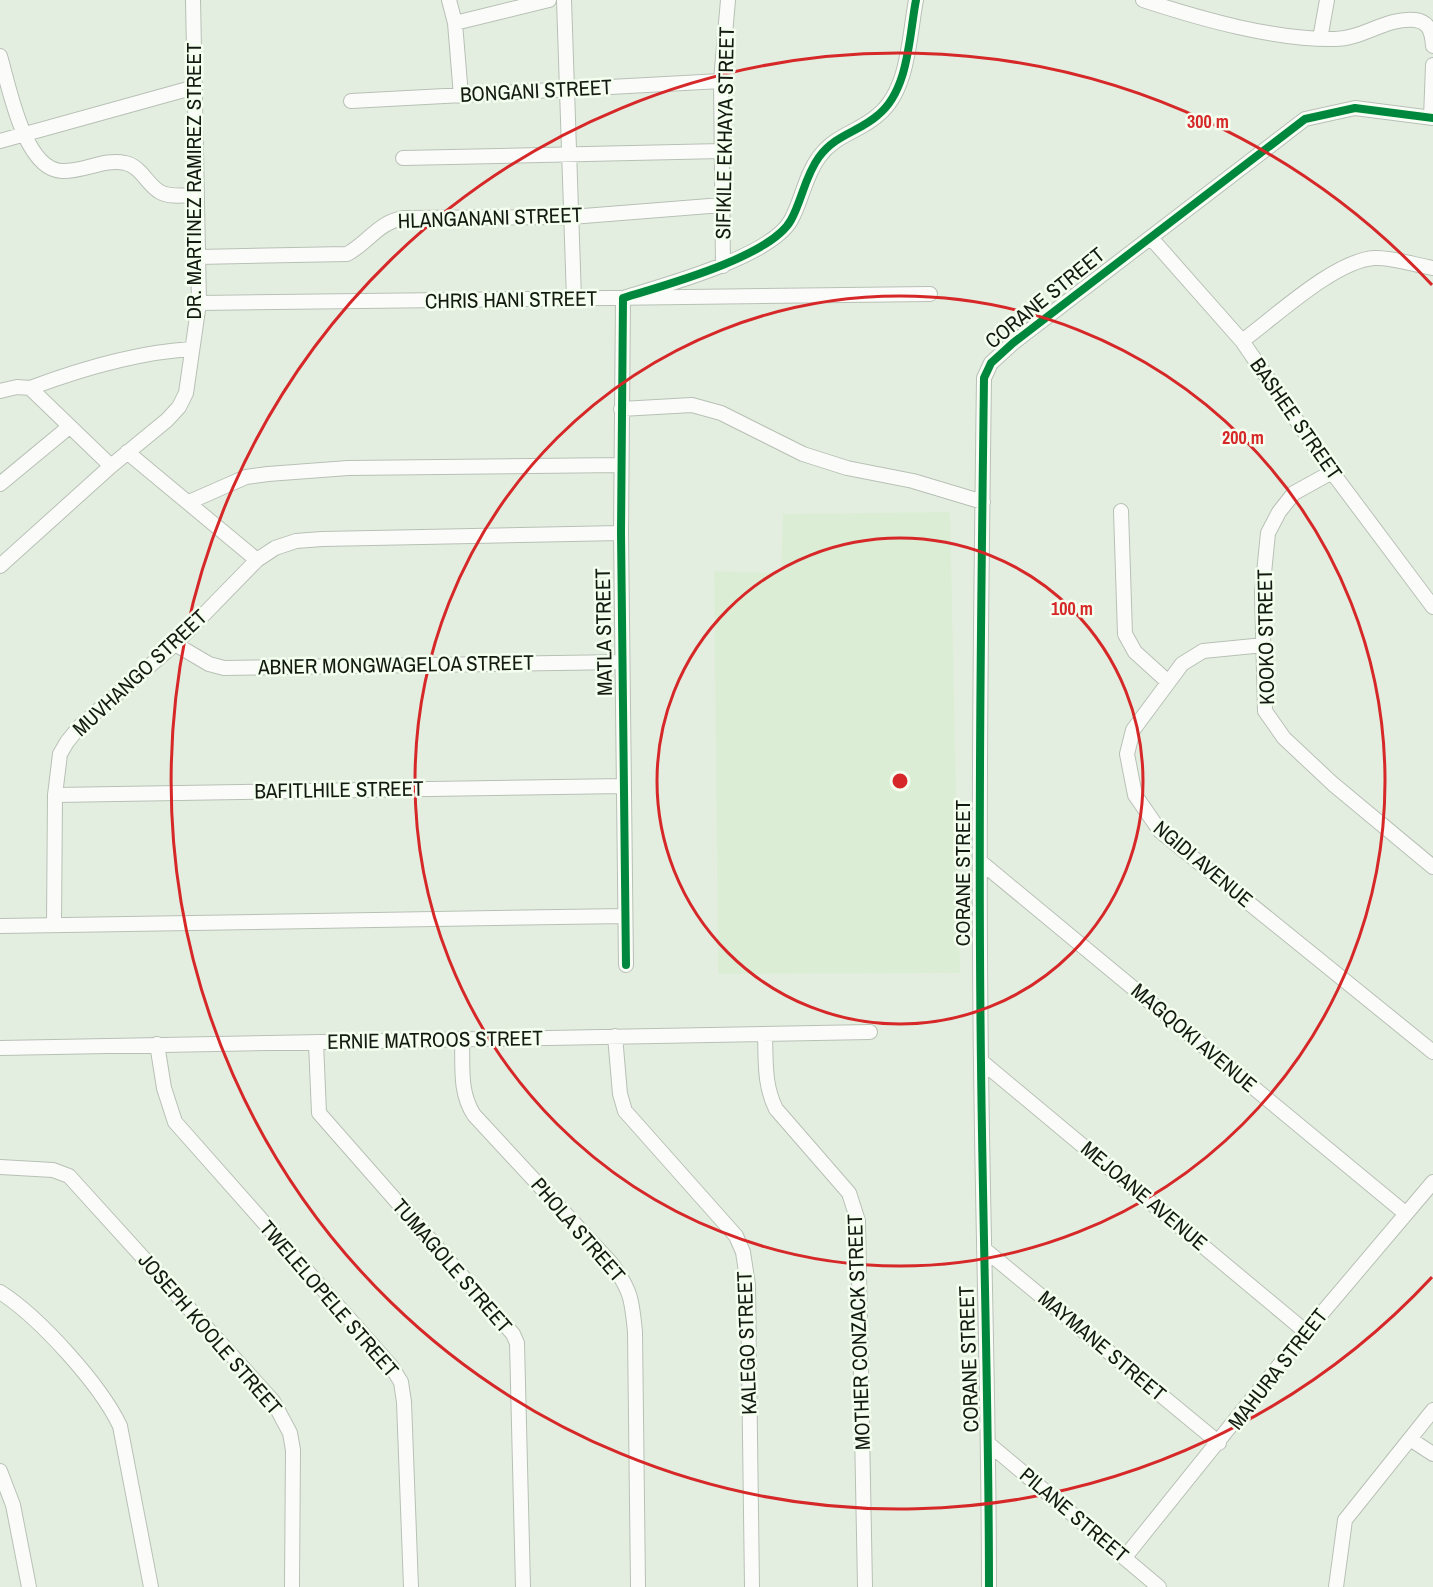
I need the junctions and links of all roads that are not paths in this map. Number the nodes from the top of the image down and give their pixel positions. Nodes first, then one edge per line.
1 (193, 0) edge
2 (449, 0) edge
3 (549, 0) edge
4 (564, 0) edge
5 (728, 0) edge
6 (916, 0) edge
7 (1143, 0) edge
8 (1328, 0) edge
9 (455, 23) junction
10 (1320, 39) junction
11 (1433, 46) edge
12 (0, 56) edge
13 (1433, 65) edge
14 (722, 81) junction
15 (195, 87) junction
16 (566, 89) junction
17 (461, 96) junction
18 (351, 101) dead end
19 (1432, 118) edge
20 (25, 136) junction
21 (0, 141) edge
22 (722, 151) junction
23 (569, 155) junction
24 (403, 158) dead end
25 (197, 195) junction
26 (722, 205) junction
27 (571, 217) junction
28 (1151, 238) junction
29 (198, 257) junction
30 (723, 266) junction
31 (1433, 268) edge
32 (930, 294) dead end
33 (623, 298) junction
34 (574, 299) junction
35 (199, 303) junction
36 (1242, 341) junction
37 (192, 349) junction
38 (30, 388) junction
39 (0, 391) edge
40 (621, 409) junction
41 (69, 427) junction
42 (127, 453) junction
43 (621, 465) junction
44 (111, 466) junction
45 (1332, 472) junction
46 (0, 484) edge
47 (189, 502) junction
48 (983, 502) junction
49 (1121, 511) dead end
50 (621, 533) junction
51 (256, 560) junction
52 (0, 566) edge
53 (1433, 607) edge
54 (175, 644) junction
55 (1264, 645) junction
56 (622, 662) junction
57 (1167, 681) junction
58 (624, 786) junction
59 (55, 795) junction
60 (982, 863) junction
61 (1433, 867) edge
62 (625, 916) junction
63 (54, 925) junction
64 (0, 926) edge
65 (626, 965) dead end
66 (870, 1032) dead end
67 (615, 1036) junction
68 (765, 1036) junction
69 (462, 1040) junction
70 (316, 1043) junction
71 (157, 1044) junction
72 (0, 1048) edge
73 (1433, 1052) edge
74 (981, 1060) junction
75 (0, 1167) edge
76 (1433, 1182) edge
77 (1405, 1213) junction
78 (984, 1249) junction
79 (0, 1292) edge
80 (1306, 1332) junction
81 (1433, 1410) edge
82 (1410, 1439) junction
83 (1219, 1443) junction
84 (989, 1444) junction
85 (1433, 1454) edge
86 (0, 1471) edge
87 (1125, 1557) junction
88 (29, 1587) edge
89 (151, 1587) edge
90 (292, 1587) edge
91 (411, 1587) edge
92 (523, 1587) edge
93 (638, 1587) edge
94 (752, 1587) edge
95 (865, 1587) edge
96 (989, 1587) edge
97 (1159, 1587) edge
98 (1336, 1587) edge

1 - 15 street, DR. MARTINEZ RAMIREZ STREET
2 - 9 street
3 - 9 street
4 - 16 street
5 - 14 street, SIFIKILE EKHAYA STREET
6 - 30 street
7 - 10 street
8 - 10 street
9 - 17 street
10 - 11 street
12 - 20 street
13 - 19 street
14 - 16 street, BONGANI STREET
14 - 22 street, SIFIKILE EKHAYA STREET
15 - 20 street
15 - 25 street, DR. MARTINEZ RAMIREZ STREET
16 - 17 street, BONGANI STREET
16 - 23 street
17 - 18 street, BONGANI STREET
19 - 28 street, CORANE STREET
20 - 21 street
20 - 25 street
22 - 23 street
22 - 26 street, SIFIKILE EKHAYA STREET
23 - 24 street
23 - 27 street
25 - 29 street, DR. MARTINEZ RAMIREZ STREET
26 - 27 street, HLANGANANI STREET
26 - 30 street, SIFIKILE EKHAYA STREET
27 - 29 street, HLANGANANI STREET
27 - 34 street
28 - 36 street, BASHEE STREET
28 - 48 street, CORANE STREET
29 - 35 street, DR. MARTINEZ RAMIREZ STREET
30 - 33 street
31 - 36 street
32 - 33 street, CHRIS HANI STREET
33 - 34 street, CHRIS HANI STREET
33 - 40 street, MATLA STREET
34 - 35 street, CHRIS HANI STREET
35 - 37 street, DR. MARTINEZ RAMIREZ STREET
36 - 45 street, BASHEE STREET
37 - 38 street
37 - 42 street, DR. MARTINEZ RAMIREZ STREET
38 - 39 street
38 - 41 street
40 - 43 street, MATLA STREET
40 - 48 street
41 - 44 street
41 - 46 street
42 - 44 street, DR. MARTINEZ RAMIREZ STREET
42 - 47 street
43 - 47 street
43 - 50 street, MATLA STREET
44 - 52 street, DR. MARTINEZ RAMIREZ STREET
45 - 53 street, BASHEE STREET
45 - 55 street, KOOKO STREET
47 - 51 street
48 - 60 street, CORANE STREET
49 - 57 street
50 - 51 street, MUVHANGO STREET
50 - 56 street, MATLA STREET
51 - 54 street, MUVHANGO STREET
54 - 56 street, ABNER MONGWAGELOA STREET
54 - 59 street, MUVHANGO STREET
55 - 57 street, NGIDI AVENUE
55 - 61 street, KOOKO STREET
56 - 58 street, MATLA STREET
57 - 73 street, NGIDI AVENUE
58 - 59 street, BAFITLHILE STREET
58 - 62 street, MATLA STREET
59 - 63 street, MUVHANGO STREET
60 - 74 street, CORANE STREET
60 - 77 street, MAGQOKI AVENUE
62 - 63 street
62 - 65 street, MATLA STREET
63 - 64 street
66 - 68 street, ERNIE MATROOS STREET
67 - 68 street, ERNIE MATROOS STREET
67 - 69 street, ERNIE MATROOS STREET
67 - 94 street, KALEGO STREET
68 - 95 street, MOTHER CONZACK STREET
69 - 70 street, ERNIE MATROOS STREET
69 - 93 street, PHOLA STREET
70 - 71 street, ERNIE MATROOS STREET
70 - 92 street, TUMAGOLE STREET
71 - 72 street, ERNIE MATROOS STREET
71 - 91 street, TWELELOPELE STREET
74 - 78 street, CORANE STREET
74 - 80 street, MEJOANE AVENUE
75 - 90 street, JOSEPH KOOLE STREET
76 - 77 street, MAHURA STREET
77 - 80 street, MAHURA STREET
78 - 83 street, MAYMANE STREET
78 - 84 street, CORANE STREET
79 - 89 street
80 - 83 street, MAHURA STREET
81 - 82 street
82 - 85 street
82 - 98 street
83 - 87 street, MAHURA STREET
84 - 87 street, PILANE STREET
84 - 96 street, CORANE STREET
86 - 88 street
87 - 97 street, PILANE STREET

